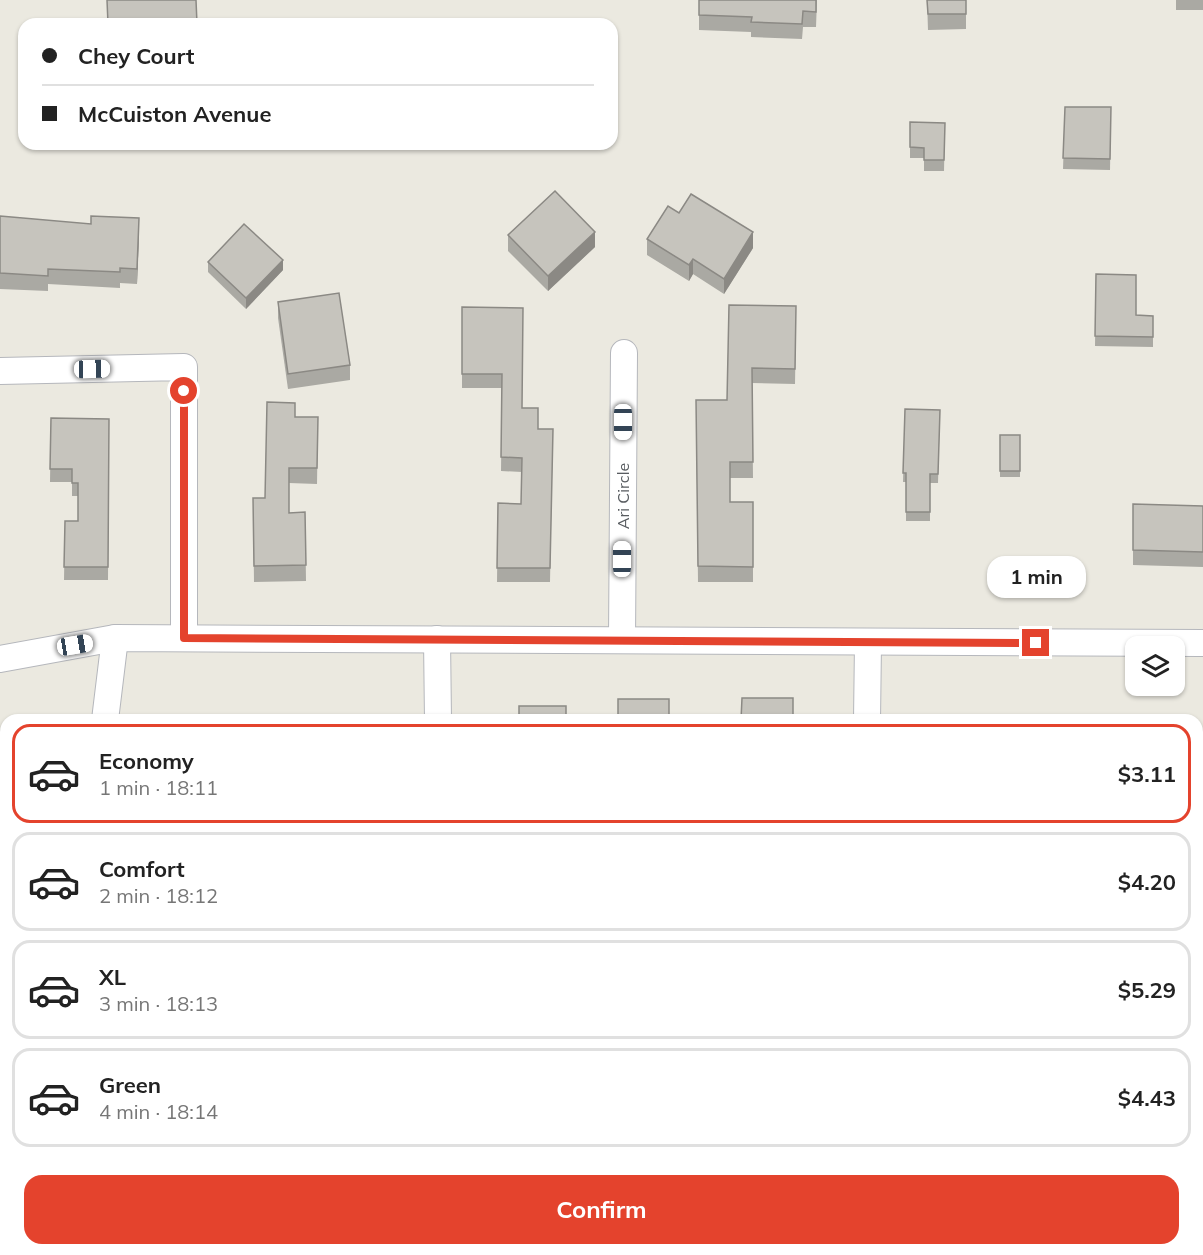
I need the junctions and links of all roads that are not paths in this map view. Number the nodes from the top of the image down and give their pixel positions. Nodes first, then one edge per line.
1 (624, 353) dead end
2 (0, 371) edge
3 (115, 638) junction
4 (184, 638) junction
5 (437, 639) junction
6 (622, 640) junction
7 (1203, 643) edge
8 (868, 644) junction
9 (0, 658) edge
10 (106, 714) edge
11 (438, 714) edge
12 (867, 714) edge

1 - 6 street, Ari Circle
2 - 4 street
3 - 4 street
3 - 9 street
3 - 10 street
4 - 5 street
5 - 6 street
5 - 11 street
6 - 8 street
7 - 8 street
8 - 12 street

